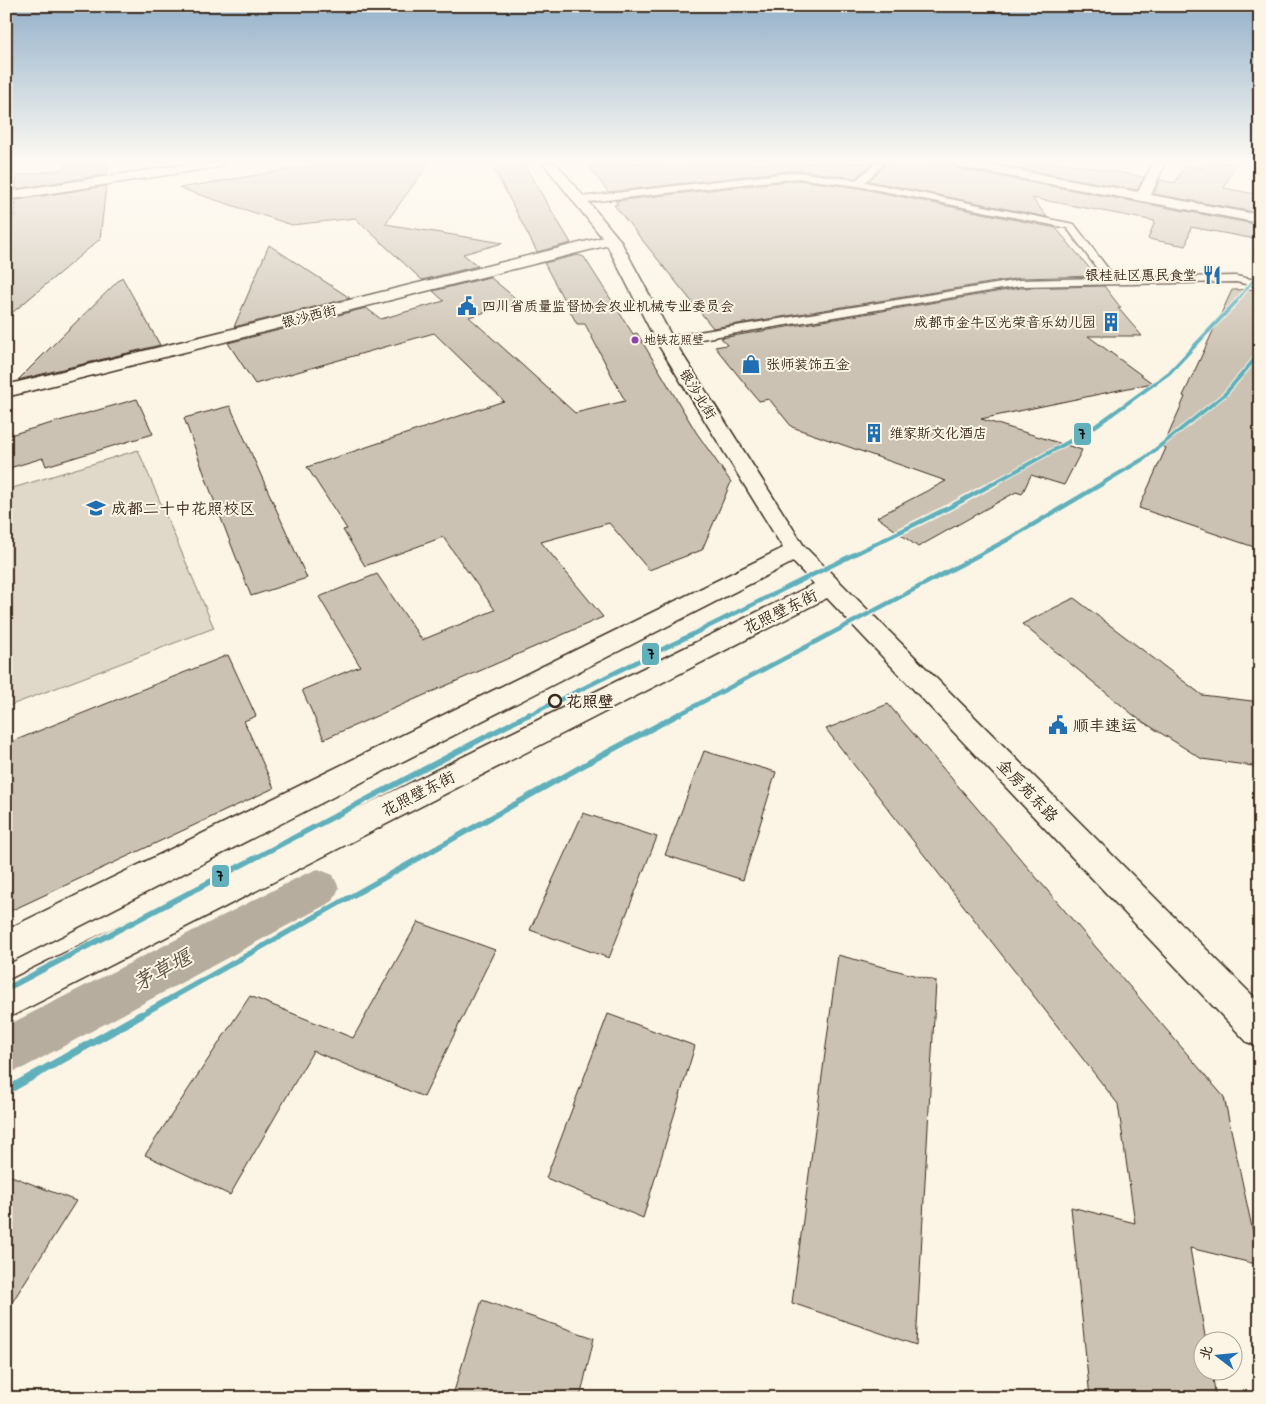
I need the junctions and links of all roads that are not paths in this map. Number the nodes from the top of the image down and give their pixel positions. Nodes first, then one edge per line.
1 (603, 229) edge
2 (1072, 229) edge
3 (612, 240) junction
4 (1112, 281) junction
5 (1260, 284) edge
6 (665, 341) junction
7 (6, 391) edge
8 (796, 551) junction
9 (830, 587) junction
10 (6, 948) edge
11 (6, 1001) edge
12 (1260, 1029) edge

1 - 3 street, 银沙北街
2 - 4 lane
3 - 6 street, 银沙北街
3 - 7 street, 银沙西街
4 - 5 lane
4 - 6 lane
6 - 8 street, 银沙北街
8 - 9 street, 金房苑东路
8 - 10 street
9 - 11 street, 花照壁东街
9 - 12 street, 金房苑东路

